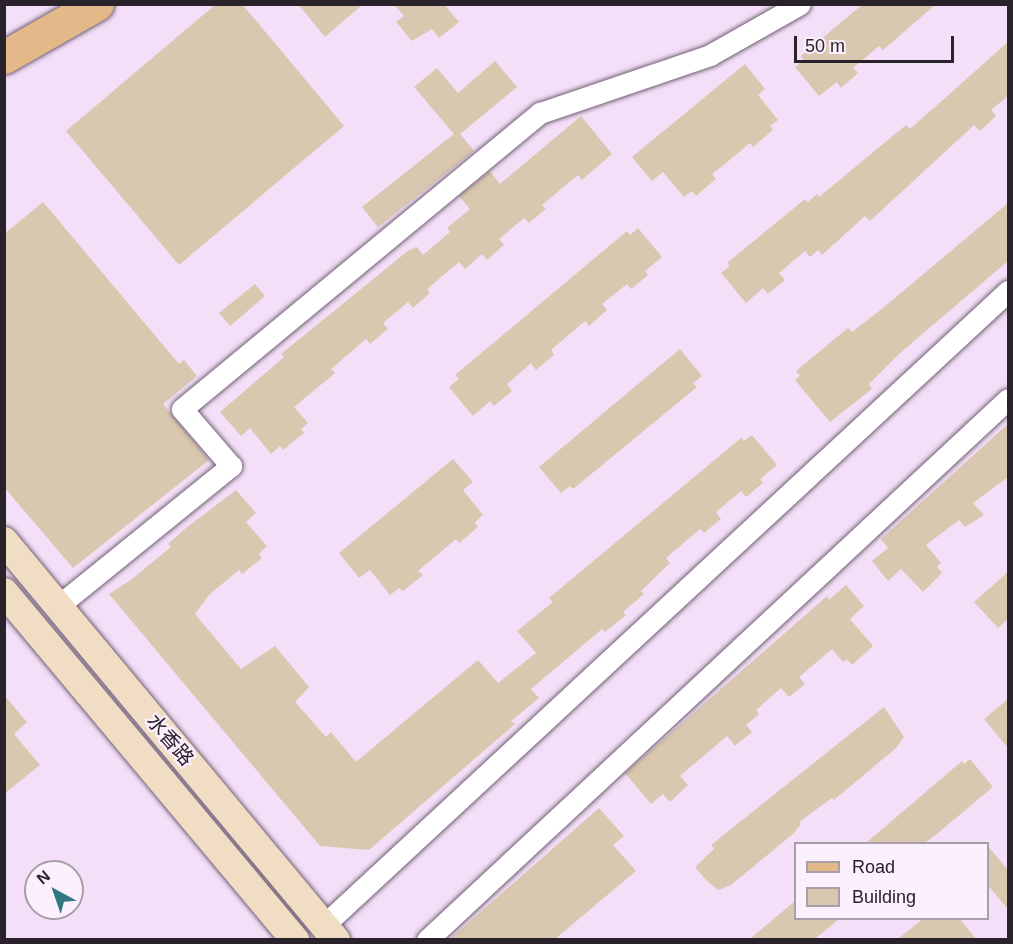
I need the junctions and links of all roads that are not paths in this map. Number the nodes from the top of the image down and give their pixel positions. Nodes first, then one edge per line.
1 (97, 4) edge
2 (800, 4) edge
3 (4, 57) edge
4 (1008, 291) edge
5 (1008, 399) edge
6 (4, 541) edge
7 (4, 592) edge
8 (58, 606) junction
9 (330, 932) edge
10 (295, 939) edge
11 (427, 939) edge

1 - 3 main road
2 - 8 street
4 - 9 street
5 - 11 street
6 - 8 street, 水香路
7 - 10 street, 水香路
8 - 9 street, 水香路

